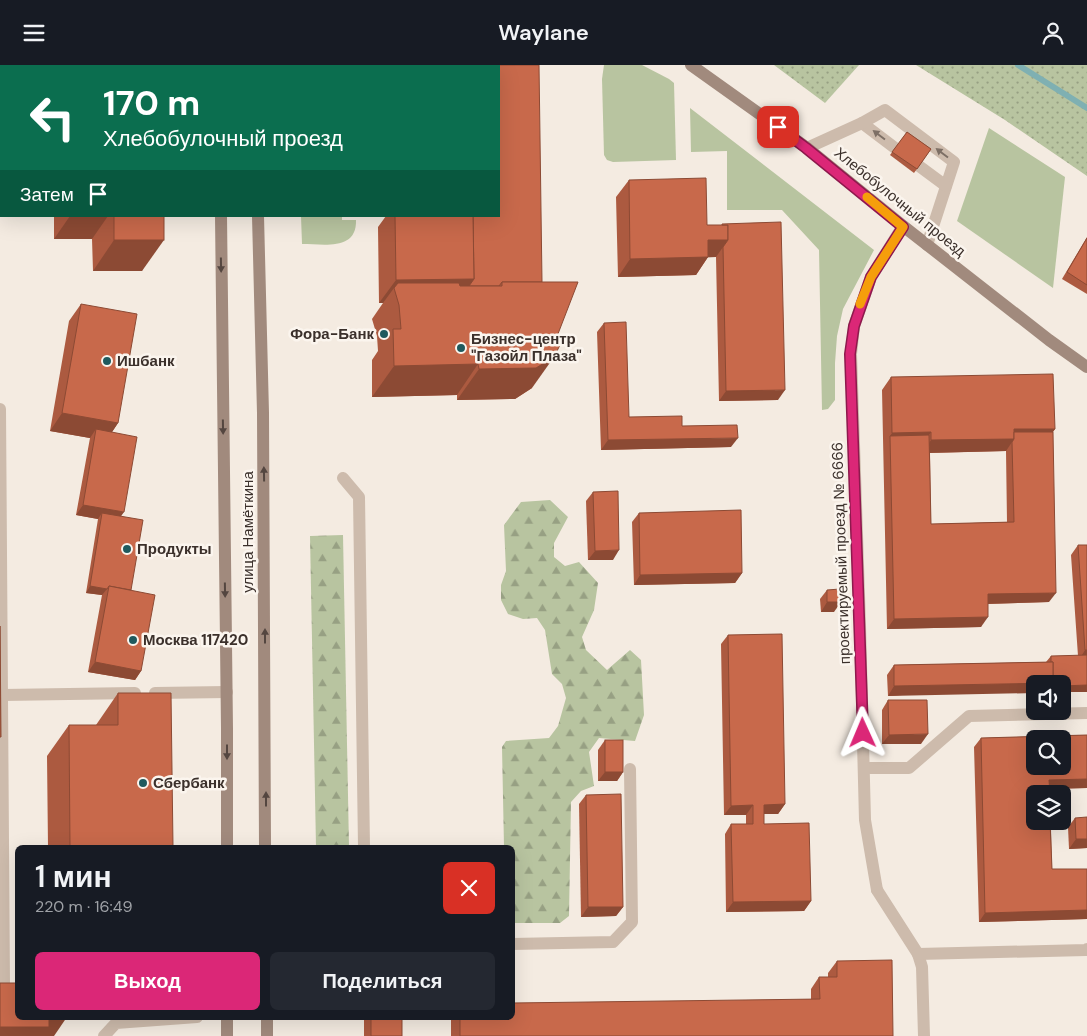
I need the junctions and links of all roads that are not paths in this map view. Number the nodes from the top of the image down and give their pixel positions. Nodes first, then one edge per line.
1 (691, 65) edge
2 (862, 123) junction
3 (806, 148) junction
4 (895, 148) edge
5 (919, 166) edge
6 (946, 186) junction
7 (221, 217) edge
8 (258, 217) edge
9 (903, 227) junction
10 (927, 245) junction
11 (1087, 367) edge
12 (0, 409) edge
13 (343, 478) dead end
14 (227, 692) junction
15 (3, 695) junction
16 (1087, 713) edge
17 (864, 768) junction
18 (630, 769) dead end
19 (2, 796) edge
20 (227, 845) edge
21 (266, 845) edge
22 (364, 845) edge
23 (515, 944) edge
24 (1087, 949) edge
25 (918, 955) junction
26 (0, 986) edge
27 (156, 1020) edge
28 (226, 1020) edge
29 (267, 1020) edge
30 (104, 1036) edge
31 (227, 1036) edge
32 (267, 1036) edge
33 (924, 1036) edge

1 - 3 main road, Хлебобулочный проезд
2 - 3 street
4 -> 2 street
6 -> 2 street
3 - 9 main road, Хлебобулочный проезд
5 - 6 street
6 - 10 street
7 -> 14 main road, улица Намёткина
21 -> 8 main road, улица Намёткина
9 - 10 main road, Хлебобулочный проезд
9 - 17 street, проектируемый проезд № 6666
10 - 11 main road, Хлебобулочный проезд
12 - 15 street
13 - 22 street
14 - 15 street
14 -> 20 main road, улица Намёткина
15 - 19 street
16 - 17 street
17 - 25 street, проектируемый проезд № 6666
18 - 23 street
19 - 26 street
24 - 25 street
25 - 33 street
27 - 30 street
28 - 31 main road
29 - 32 main road

